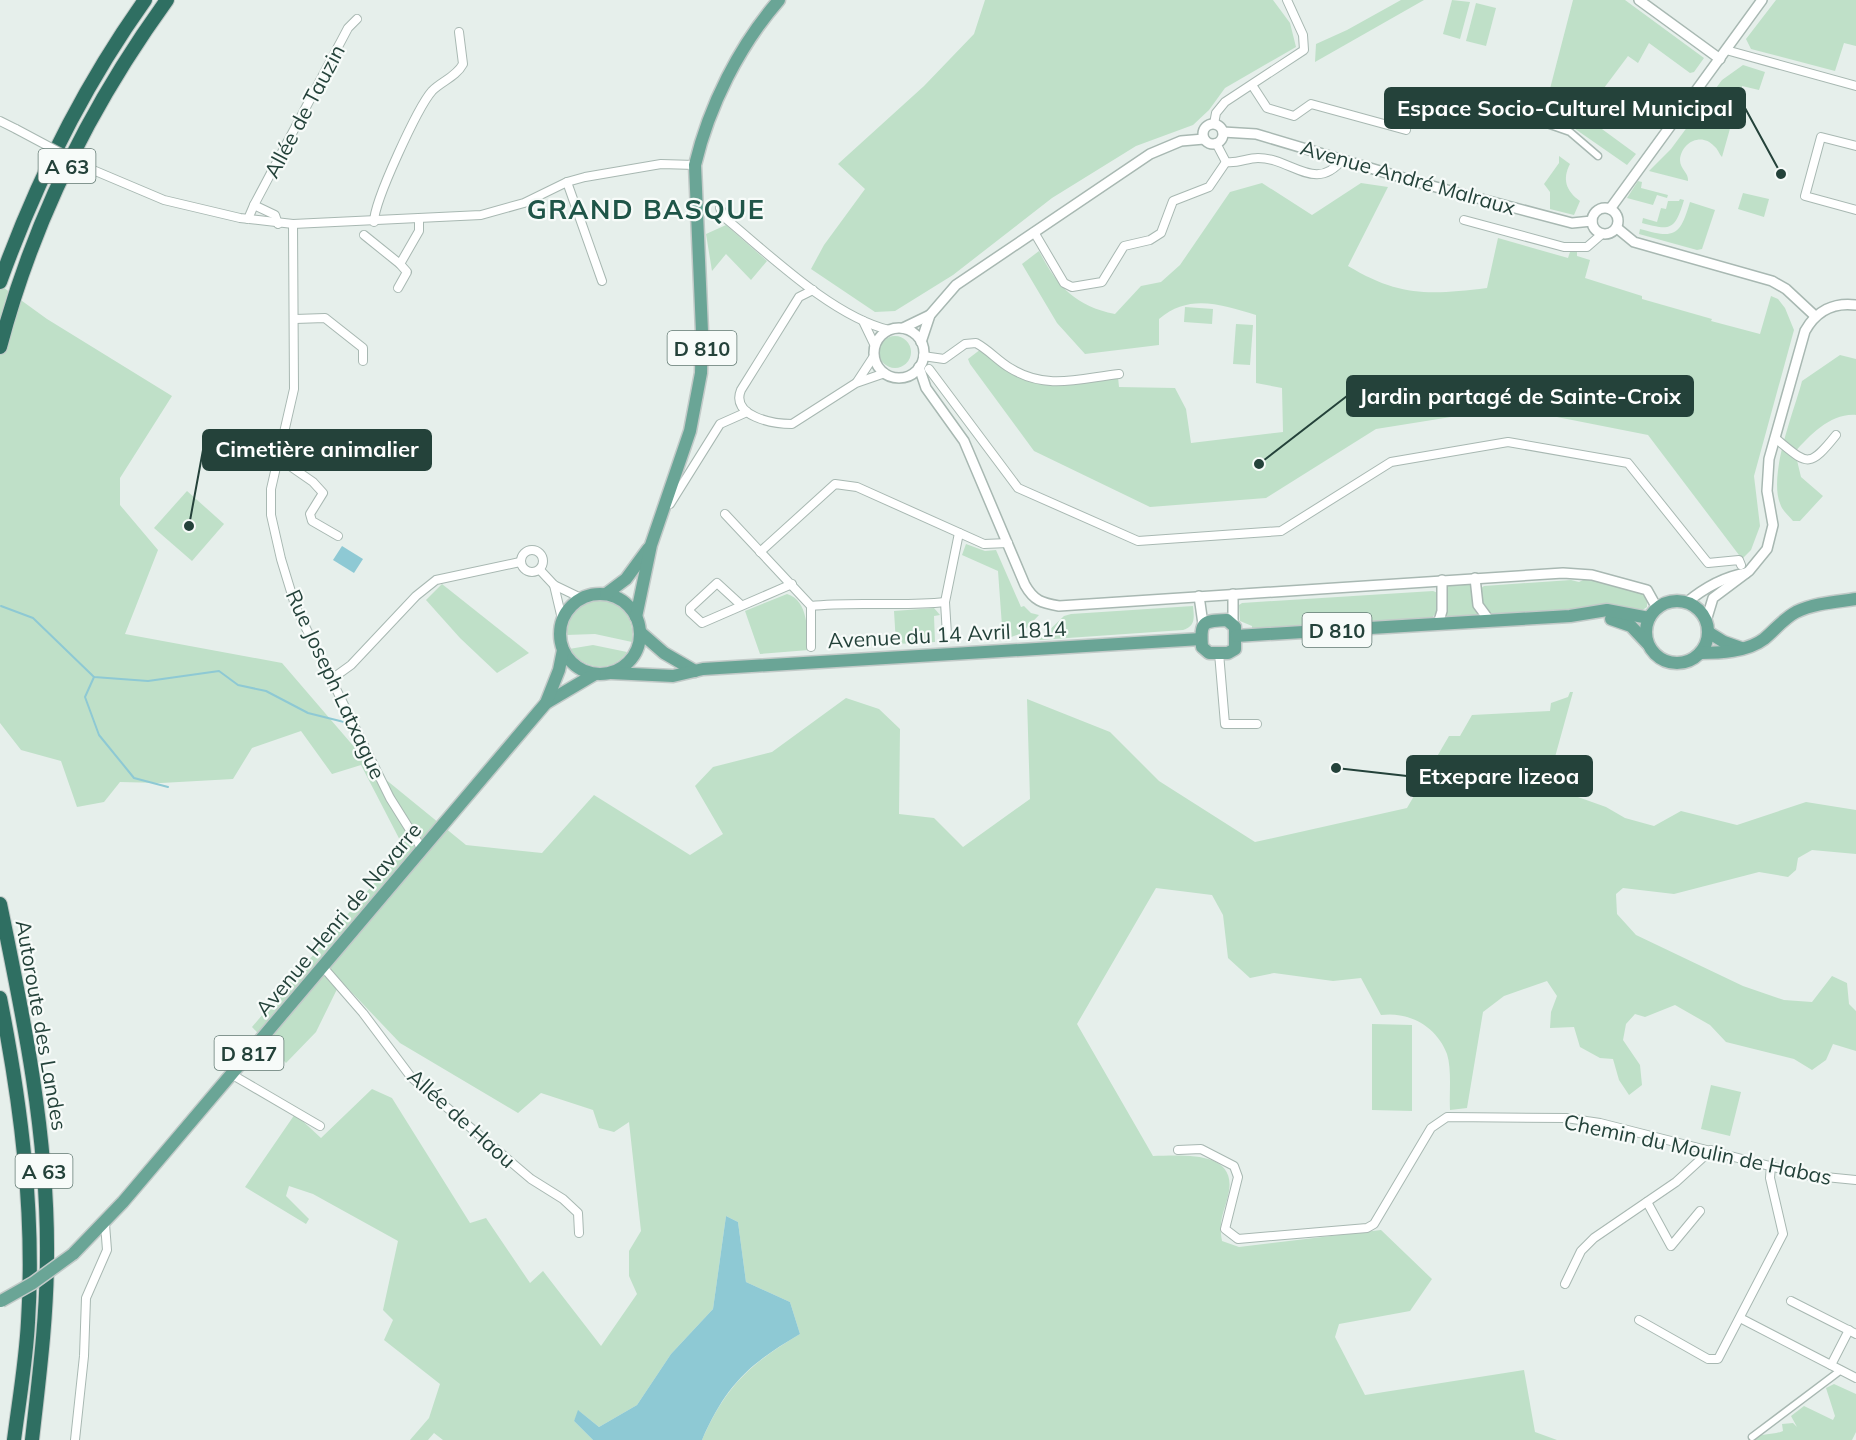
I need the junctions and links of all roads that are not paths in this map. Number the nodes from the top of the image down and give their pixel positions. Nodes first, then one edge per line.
1 (145, 0) edge
2 (167, 0) edge
3 (779, 0) edge
4 (1287, 0) edge
5 (1639, 0) edge
6 (1762, 0) edge
7 (357, 19) dead end
8 (459, 32) dead end
9 (1723, 55) junction
10 (1252, 85) junction
11 (1856, 86) edge
12 (0, 121) edge
13 (1214, 124) junction
14 (1547, 124) dead end
15 (1406, 130) dead end
16 (1223, 132) junction
17 (1204, 135) junction
18 (1216, 143) junction
19 (1856, 146) edge
20 (1598, 156) dead end
21 (1343, 159) junction
22 (1226, 162) junction
23 (695, 165) junction
24 (567, 182) junction
25 (254, 205) junction
26 (720, 208) dead end
27 (1611, 209) junction
28 (1856, 210) edge
29 (248, 219) junction
30 (419, 220) junction
31 (1464, 220) dead end
32 (1592, 221) junction
33 (374, 222) junction
34 (278, 224) junction
35 (293, 225) junction
36 (1617, 228) junction
37 (1034, 232) junction
38 (1602, 234) junction
39 (364, 235) dead end
40 (400, 264) junction
41 (602, 281) dead end
42 (0, 282) edge
43 (398, 288) dead end
44 (813, 290) junction
45 (1856, 305) edge
46 (930, 315) junction
47 (1815, 316) junction
48 (295, 319) junction
49 (863, 321) junction
50 (903, 328) junction
51 (889, 330) junction
52 (921, 342) junction
53 (875, 346) junction
54 (0, 347) edge
55 (874, 356) junction
56 (923, 356) junction
57 (363, 362) dead end
58 (924, 368) junction
59 (885, 373) junction
60 (1119, 374) dead end
61 (904, 377) junction
62 (856, 383) junction
63 (926, 388) junction
64 (747, 412) junction
65 (1836, 435) dead end
66 (1774, 438) junction
67 (277, 457) junction
68 (725, 514) dead end
69 (658, 525) junction
70 (959, 533) junction
71 (338, 536) dead end
72 (1008, 543) junction
73 (651, 544) junction
74 (760, 552) junction
75 (520, 562) junction
76 (1744, 569) junction
77 (540, 570) junction
78 (1475, 578) junction
79 (1442, 580) junction
80 (792, 584) junction
81 (554, 585) junction
82 (606, 594) junction
83 (1233, 594) junction
84 (1199, 596) junction
85 (581, 598) junction
86 (1856, 599) edge
87 (945, 603) junction
88 (1686, 603) junction
89 (741, 605) junction
90 (811, 606) junction
91 (1653, 613) junction
92 (1570, 616) junction
93 (636, 617) junction
94 (562, 619) junction
95 (1489, 620) junction
96 (1233, 623) junction
97 (1203, 624) junction
98 (1438, 624) junction
99 (1707, 626) junction
100 (640, 632) junction
101 (947, 635) dead end
102 (1236, 636) junction
103 (1201, 639) junction
104 (1649, 646) junction
105 (811, 647) dead end
106 (1742, 648) junction
107 (563, 651) junction
108 (1219, 653) junction
109 (1700, 653) junction
110 (696, 671) junction
111 (611, 673) junction
112 (595, 674) junction
113 (333, 678) junction
114 (546, 703) junction
115 (1257, 724) dead end
116 (422, 849) junction
117 (0, 904) edge
118 (322, 967) junction
119 (0, 998) edge
120 (231, 1074) junction
121 (320, 1126) dead end
122 (1178, 1150) dead end
123 (1711, 1150) junction
124 (1771, 1166) junction
125 (1856, 1180) edge
126 (1647, 1202) junction
127 (1700, 1211) dead end
128 (105, 1224) junction
129 (579, 1233) dead end
130 (1565, 1284) dead end
131 (1791, 1301) dead end
132 (0, 1302) edge
133 (1740, 1318) junction
134 (1639, 1320) dead end
135 (1853, 1332) edge
136 (1831, 1365) junction
137 (1841, 1370) junction
138 (1856, 1378) edge
139 (1752, 1437) dead end
140 (14, 1440) edge
141 (32, 1440) edge
142 (75, 1440) edge

1 - 42 highway, A 63
2 - 54 highway, A 63
3 - 23 main road, D 810
4 - 10 street
5 - 9 street
6 - 9 street
7 - 25 street, Allée de Tauzin
8 - 33 street
9 - 11 street
9 - 27 street
10 - 13 street
10 - 15 street
12 - 29 street, bridge
13 - 16 street
13 - 17 street
14 - 20 street
16 - 18 street
16 - 21 street, Avenue André Malraux
17 - 18 street
17 - 37 street
18 - 22 street
19 - 28 street
21 - 22 street
21 - 32 street, Avenue André Malraux
22 - 37 street
23 - 24 street
23 - 69 main road, D 810
24 - 30 street
24 - 41 street
25 - 29 street, Allée de Tauzin
25 - 34 street
26 - 44 street
27 - 32 street
27 - 36 street
29 - 34 street
30 - 33 street
30 - 40 street
31 - 38 street
32 - 38 street
33 - 35 street
34 - 35 street
35 - 48 street, Rue Joseph Latxague
36 - 38 street
36 - 47 street
37 - 46 street
39 - 40 street
40 - 43 street
44 - 49 street
44 - 64 street
45 - 47 street
46 - 50 street
46 - 52 street
47 - 66 street
48 - 57 street
48 - 67 street, Rue Joseph Latxague
49 - 51 street
49 - 53 street
50 - 51 street
50 - 52 street
51 - 53 street
52 - 56 street
53 - 55 street
55 - 59 street
55 - 62 street
56 - 58 street
56 - 60 street
58 - 61 street
58 - 63 street
58 - 76 street
59 - 61 street
59 - 62 street
61 - 63 street
62 - 64 street
63 - 72 street
64 - 69 street
65 - 66 street
66 - 76 street
67 - 71 street
67 - 113 street, Rue Joseph Latxague
68 - 74 street
69 - 73 main road, D 810
70 - 72 street
70 - 74 street
70 - 87 street
72 - 84 street
73 - 82 main road, D 810
73 - 93 main road, D 810
74 - 80 street
75 - 77 street
75 - 77 street
75 - 113 street
76 - 88 street
76 - 99 street
77 - 81 street
78 - 79 street
78 - 91 street
78 - 95 street
79 - 83 street
79 - 98 street
80 - 89 street
80 - 90 street
81 - 85 street
81 - 94 street
82 - 85 main road
82 - 93 main road
83 - 84 street
83 - 96 street
84 - 97 street
85 - 94 main road
86 - 106 main road
87 - 90 street
87 - 101 street
88 - 91 main road
88 - 99 main road
89 - 89 street
90 - 105 street
91 - 92 main road, D 810
91 - 104 main road
92 - 95 main road, D 810
92 - 104 main road, D 810
93 - 100 main road
94 - 107 main road
95 - 98 main road, D 810
96 - 97 main road
96 - 102 main road
97 - 103 main road
98 - 102 main road, D 810
99 - 106 main road
99 - 109 main road
100 - 110 main road
100 - 111 main road
102 - 108 main road
103 - 108 main road
103 - 110 main road, Avenue du 14 Avril 1814
104 - 109 main road
106 - 109 main road
107 - 112 main road
107 - 114 main road, Avenue Henri de Navarre / D 817
108 - 115 street
110 - 111 main road, Avenue du 14 Avril 1814
111 - 112 main road
112 - 114 main road, Avenue Henri de Navarre / D 817
113 - 116 street, Rue Joseph Latxague
114 - 116 main road, Avenue Henri de Navarre / D 817
116 - 118 main road, Avenue Henri de Navarre / D 817
117 - 141 highway, Autoroute des Landes / A 63
118 - 120 main road, Avenue Henri de Navarre / D 817
118 - 129 street, Allée de Haou
119 - 140 highway, Autoroute des Landes / A 63
120 - 121 street
120 - 128 main road, Avenue Henri de Navarre / D 817
122 - 123 street, Chemin du Moulin de Habas
123 - 124 street, Chemin du Moulin de Habas
123 - 126 street
124 - 125 street, Chemin du Moulin de Habas
124 - 133 street
126 - 127 street
126 - 130 street
128 - 132 main road, Avenue Henri de Navarre / D 817, bridge
128 - 142 street
131 - 135 street
133 - 134 street
133 - 136 street
135 - 136 street
136 - 137 street
137 - 138 street
137 - 139 street

